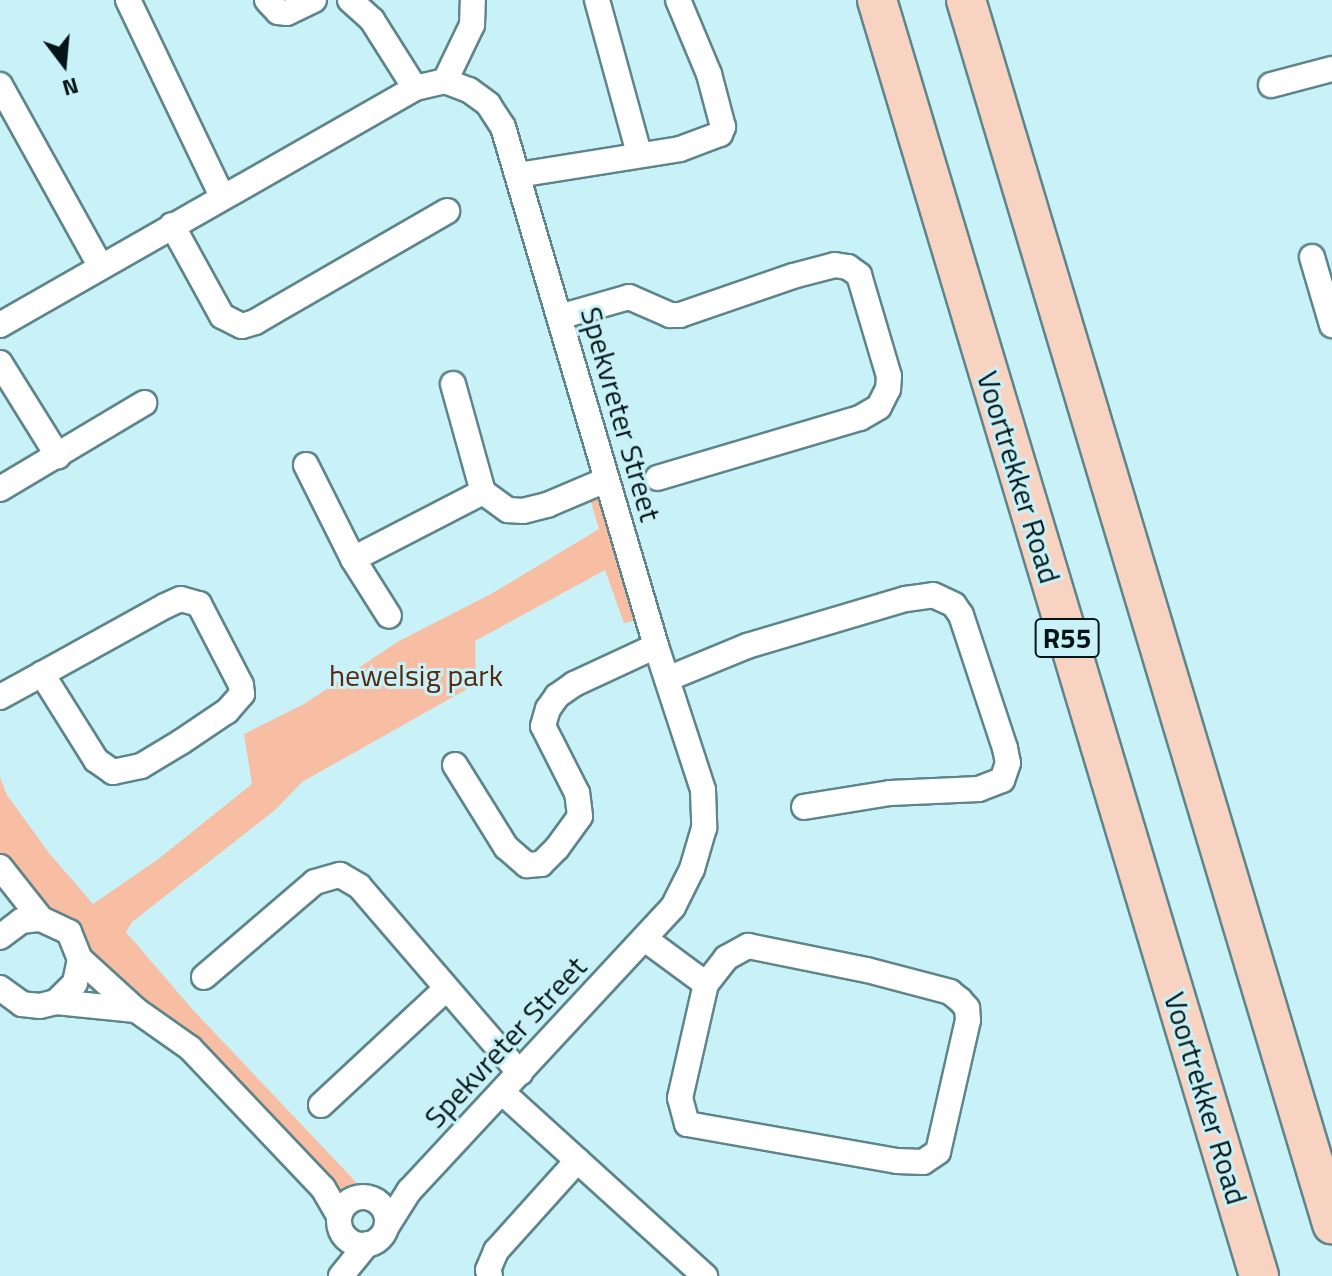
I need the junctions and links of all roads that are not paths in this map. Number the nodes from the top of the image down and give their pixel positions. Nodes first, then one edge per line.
1 (128, 0) edge
2 (267, 0) edge
3 (314, 0) edge
4 (350, 0) edge
5 (473, 0) edge
6 (597, 0) edge
7 (678, 0) edge
8 (877, 0) edge
9 (966, 0) edge
10 (1332, 69) edge
11 (445, 81) junction
12 (0, 85) edge
13 (1271, 85) dead end
14 (415, 88) junction
15 (639, 154) junction
16 (518, 175) junction
17 (222, 196) junction
18 (447, 211) dead end
19 (172, 225) junction
20 (1312, 257) dead end
21 (101, 267) junction
22 (559, 317) junction
23 (0, 325) edge
24 (1332, 325) edge
25 (0, 363) edge
26 (453, 384) dead end
27 (144, 403) dead end
28 (58, 456) junction
29 (306, 465) dead end
30 (658, 478) dead end
31 (606, 480) junction
32 (0, 489) edge
33 (483, 492) junction
34 (353, 559) junction
35 (389, 616) dead end
36 (656, 646) junction
37 (42, 674) junction
38 (667, 679) junction
39 (0, 697) edge
40 (455, 765) dead end
41 (804, 807) dead end
42 (0, 867) edge
43 (41, 919) junction
44 (0, 923) edge
45 (0, 937) edge
46 (645, 939) junction
47 (80, 959) junction
48 (204, 977) dead end
49 (706, 984) junction
50 (0, 988) edge
51 (446, 989) junction
52 (56, 1002) junction
53 (11, 1009) edge
54 (136, 1010) junction
55 (520, 1073) junction
56 (503, 1093) junction
57 (321, 1105) dead end
58 (578, 1160) junction
59 (409, 1191) junction
60 (1327, 1201) edge
61 (378, 1202) junction
62 (350, 1224) junction
63 (1332, 1224) edge
64 (387, 1226) junction
65 (343, 1274) edge
66 (490, 1276) edge
67 (705, 1276) edge
68 (1259, 1276) edge

1 - 17 street
2 - 3 street
4 - 14 street
5 - 11 street
6 - 15 street
7 - 15 street
8 - 68 main road, Voortrekker Road / R55
9 - 60 main road
10 - 13 street
11 - 14 street
11 - 16 street, Spekvreter Street
12 - 21 street
14 - 17 street
15 - 16 street
16 - 22 street, Spekvreter Street
17 - 19 street
18 - 19 street
19 - 21 street
20 - 24 street
21 - 23 street
22 - 30 street
22 - 31 street, Spekvreter Street
25 - 28 street
26 - 33 street
27 - 28 street
28 - 32 street
29 - 34 street
31 - 33 street
31 - 36 street, Spekvreter Street
33 - 34 street
34 - 35 street
36 - 38 street, Spekvreter Street
36 - 40 street
37 - 37 street
37 - 39 street
38 - 41 street
38 - 46 street, Spekvreter Street
42 - 43 street
43 - 45 street
43 - 47 street
44 - 45 street
46 - 49 street
46 - 55 street, Spekvreter Street
47 - 52 street
47 - 54 street
48 - 51 street
49 - 49 street
50 - 53 street
51 - 55 street
51 - 57 street
52 - 53 street
52 - 54 street
54 - 62 street
55 - 56 street, Spekvreter Street
56 - 58 street
56 - 59 street, Spekvreter Street
58 - 66 street
58 - 67 street
59 - 61 street, Spekvreter Street
59 - 64 street, Spekvreter Street
60 - 63 main road
61 - 62 street
61 - 64 street
62 - 64 street, Spekvreter Street
62 - 65 street

